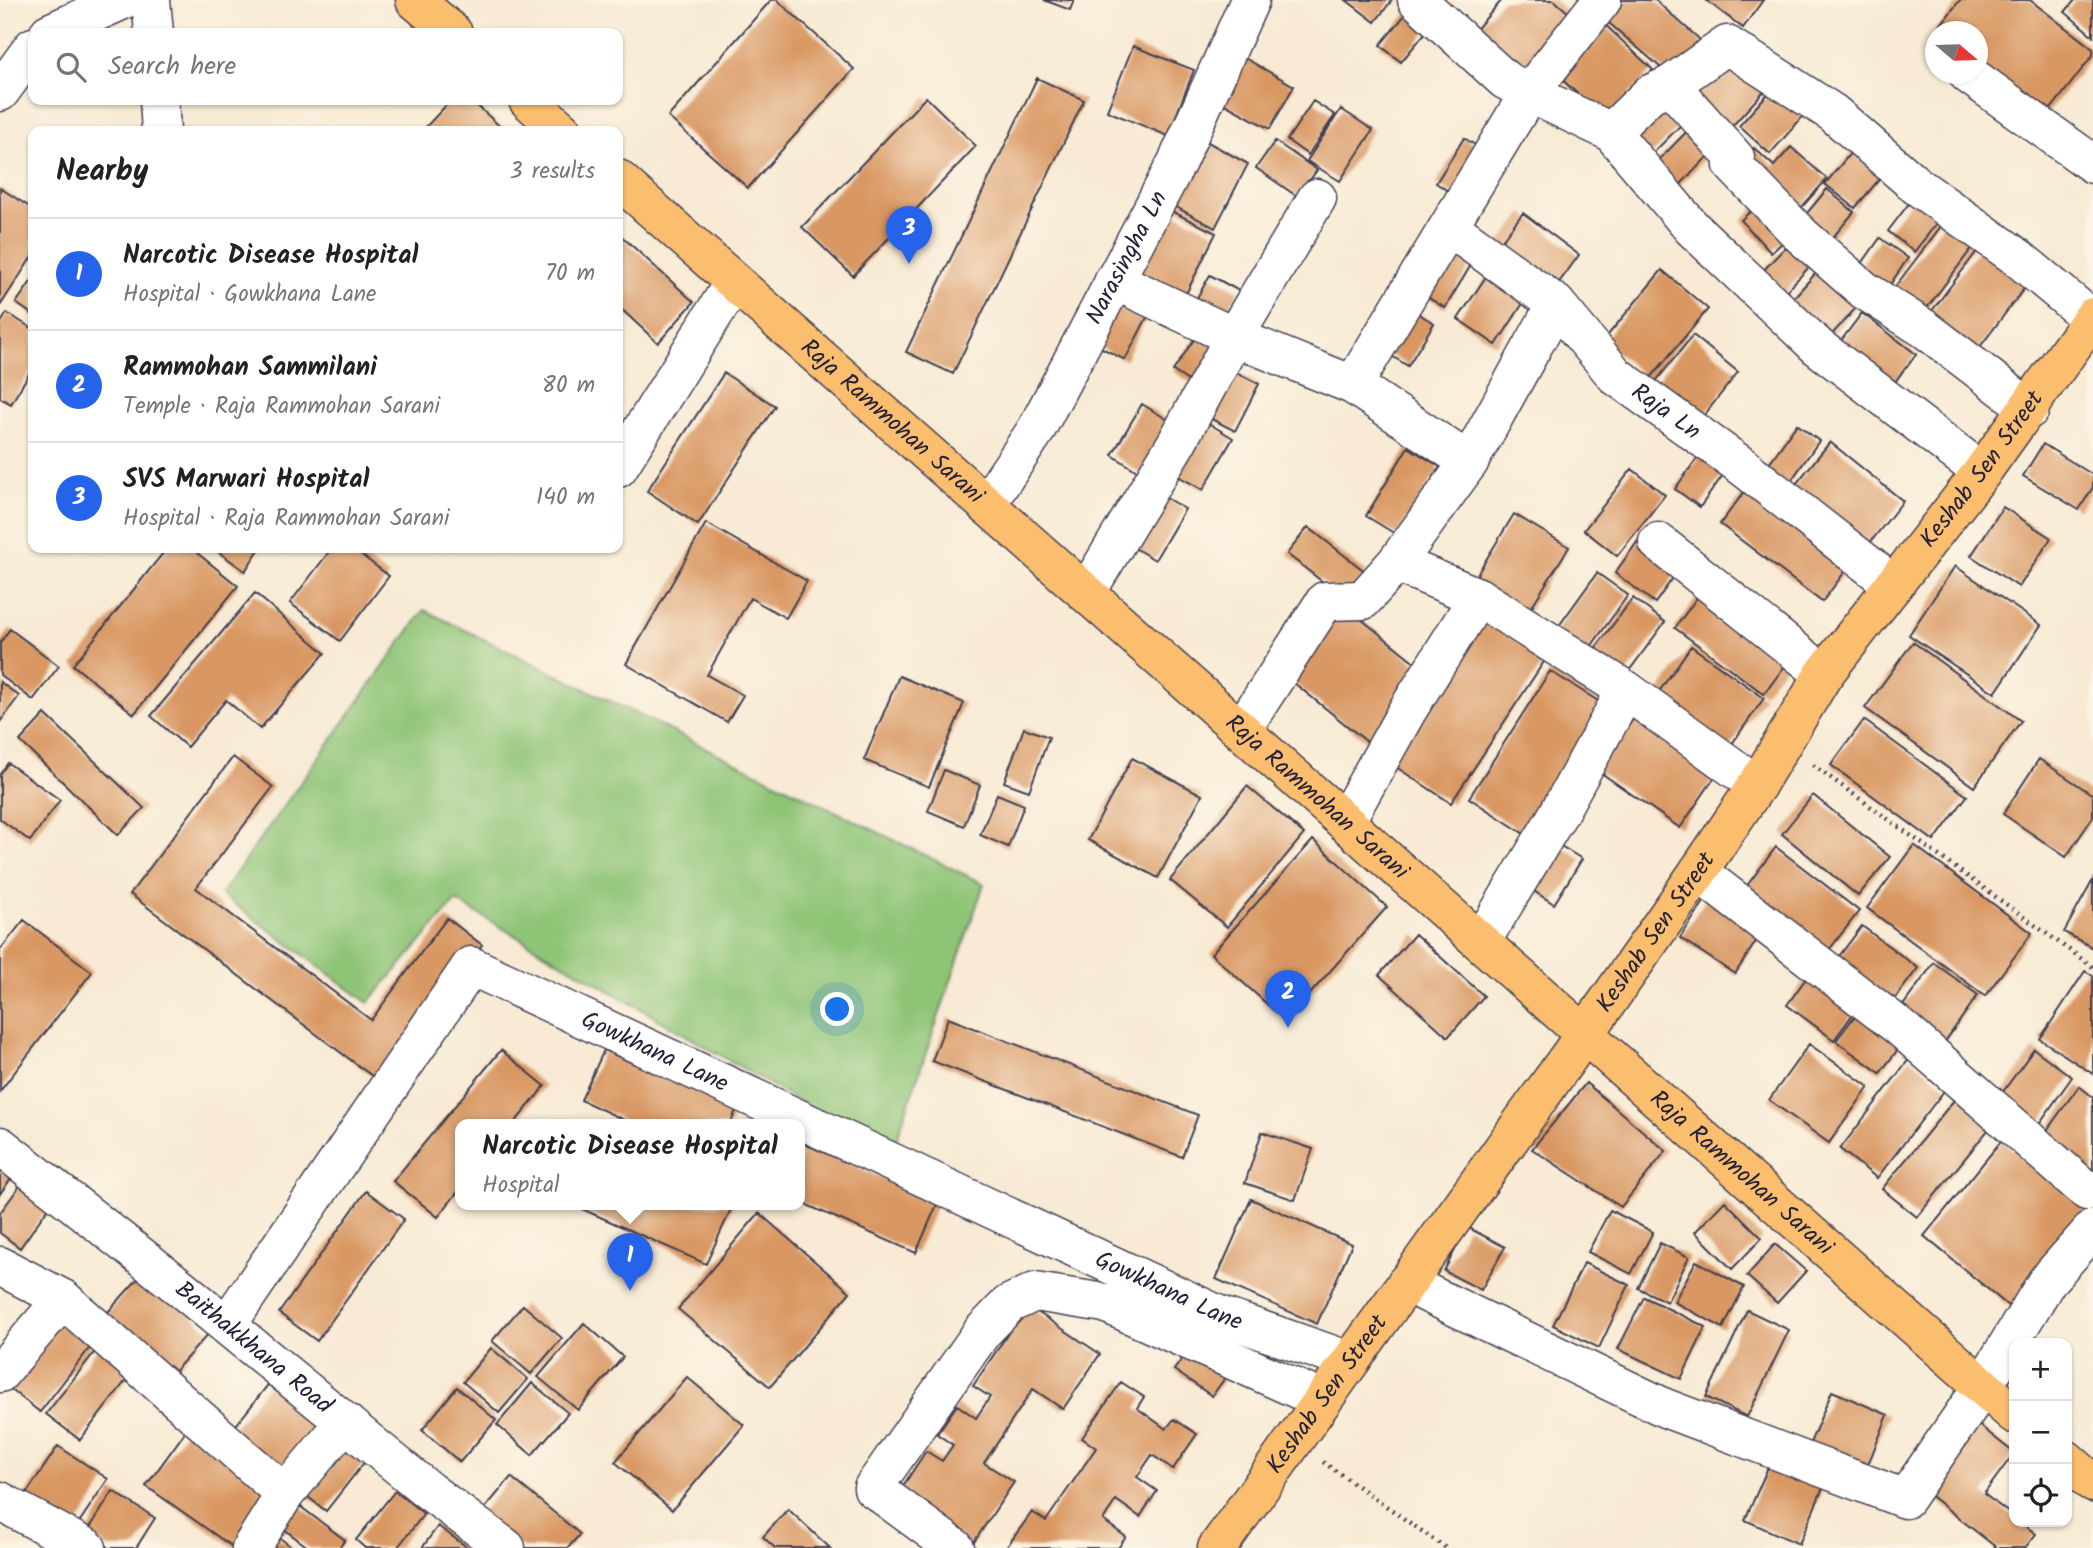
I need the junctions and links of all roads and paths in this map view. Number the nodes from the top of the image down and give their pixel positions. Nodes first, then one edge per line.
1 (123, 0) edge
2 (151, 0) edge
3 (415, 0) edge
4 (1250, 0) edge
5 (1418, 0) edge
6 (1602, 0) edge
7 (60, 28) edge
8 (154, 28) edge
9 (447, 28) edge
10 (28, 54) edge
11 (1982, 84) edge
12 (1670, 85) junction
13 (0, 92) edge
14 (1529, 93) junction
15 (159, 105) edge
16 (534, 105) edge
17 (161, 126) edge
18 (558, 126) edge
19 (1611, 132) junction
20 (2093, 164) edge
21 (623, 183) edge
22 (1317, 198) dead end
23 (1449, 227) junction
24 (1114, 280) junction
25 (734, 282) junction
26 (1556, 304) junction
27 (2093, 319) edge
28 (1234, 337) junction
29 (1353, 385) junction
30 (2030, 409) junction
31 (623, 460) edge
32 (1469, 462) junction
33 (1982, 472) junction
34 (986, 505) junction
35 (1658, 542) dead end
36 (1396, 563) junction
37 (1894, 585) junction
38 (1086, 593) junction
39 (1478, 597) junction
40 (1824, 674) junction
41 (1626, 690) junction
42 (1242, 729) junction
43 (1782, 743) junction
44 (1757, 785) junction
45 (1345, 822) junction
46 (1698, 872) junction
47 (1481, 943) junction
48 (2093, 967) edge
49 (1585, 1034) junction
50 (799, 1119) edge
51 (805, 1122) edge
52 (0, 1146) edge
53 (2093, 1190) edge
54 (2093, 1229) edge
55 (0, 1266) edge
56 (1406, 1283) junction
57 (63, 1299) junction
58 (227, 1325) junction
59 (1350, 1361) junction
60 (0, 1373) edge
61 (1983, 1386) junction
62 (1322, 1400) junction
63 (2009, 1409) edge
64 (345, 1422) junction
65 (1293, 1441) junction
66 (2072, 1464) edge
67 (2093, 1483) edge
68 (285, 1494) junction
69 (0, 1501) edge
70 (500, 1546) edge
71 (87, 1548) edge
72 (251, 1548) edge
73 (955, 1548) edge
74 (1217, 1548) edge
75 (1446, 1548) edge

1 - 7 street
2 - 8 street
3 - 9 main road
4 - 24 street, Narasingha Ln
5 - 14 street
6 - 14 street
10 - 13 street
11 - 20 street
12 - 19 street
12 - 27 street
12 - 30 street
14 - 19 street
14 - 23 street
15 - 17 street
16 - 18 main road
19 - 33 street
21 - 25 main road, Raja Rammohan Sarani
22 - 28 street
23 - 26 street, Raja Ln
23 - 29 street
24 - 28 street
24 - 34 street, Narasingha Ln
25 - 31 street
25 - 34 main road, Raja Rammohan Sarani
26 - 32 street
26 - 37 street, Raja Ln
27 - 30 main road, Keshab Sen Street
28 - 29 street
28 - 38 street
29 - 32 street
30 - 33 main road, Keshab Sen Street
32 - 36 street
33 - 37 main road, Keshab Sen Street
34 - 38 main road, Raja Rammohan Sarani
35 - 40 street
36 - 39 street
36 - 42 street
37 - 40 main road, Keshab Sen Street
38 - 42 main road, Raja Rammohan Sarani
39 - 41 street
39 - 45 street
40 - 43 main road, Keshab Sen Street
41 - 44 street
41 - 47 street
42 - 45 main road, Raja Rammohan Sarani
43 - 44 main road, Keshab Sen Street
43 - 48 path
44 - 46 main road, Keshab Sen Street
45 - 47 main road, Raja Rammohan Sarani
46 - 49 main road, Keshab Sen Street
46 - 53 street
47 - 49 main road, Raja Rammohan Sarani
49 - 56 main road, Keshab Sen Street
49 - 61 main road, Raja Rammohan Sarani
50 - 58 street, Gowkhana Lane
51 - 59 street, Gowkhana Lane
52 - 58 street, Baithakkhana Road
54 - 61 street
55 - 57 street
56 - 59 main road, Keshab Sen Street
56 - 61 street
57 - 60 street
57 - 68 street
58 - 64 street, Baithakkhana Road
59 - 62 main road, Keshab Sen Street
61 - 63 main road, Raja Rammohan Sarani
62 - 65 main road, Keshab Sen Street
62 - 73 street
64 - 68 street
64 - 70 street, Baithakkhana Road
65 - 74 main road, Keshab Sen Street
65 - 75 path
66 - 67 main road
68 - 72 street
69 - 71 street

